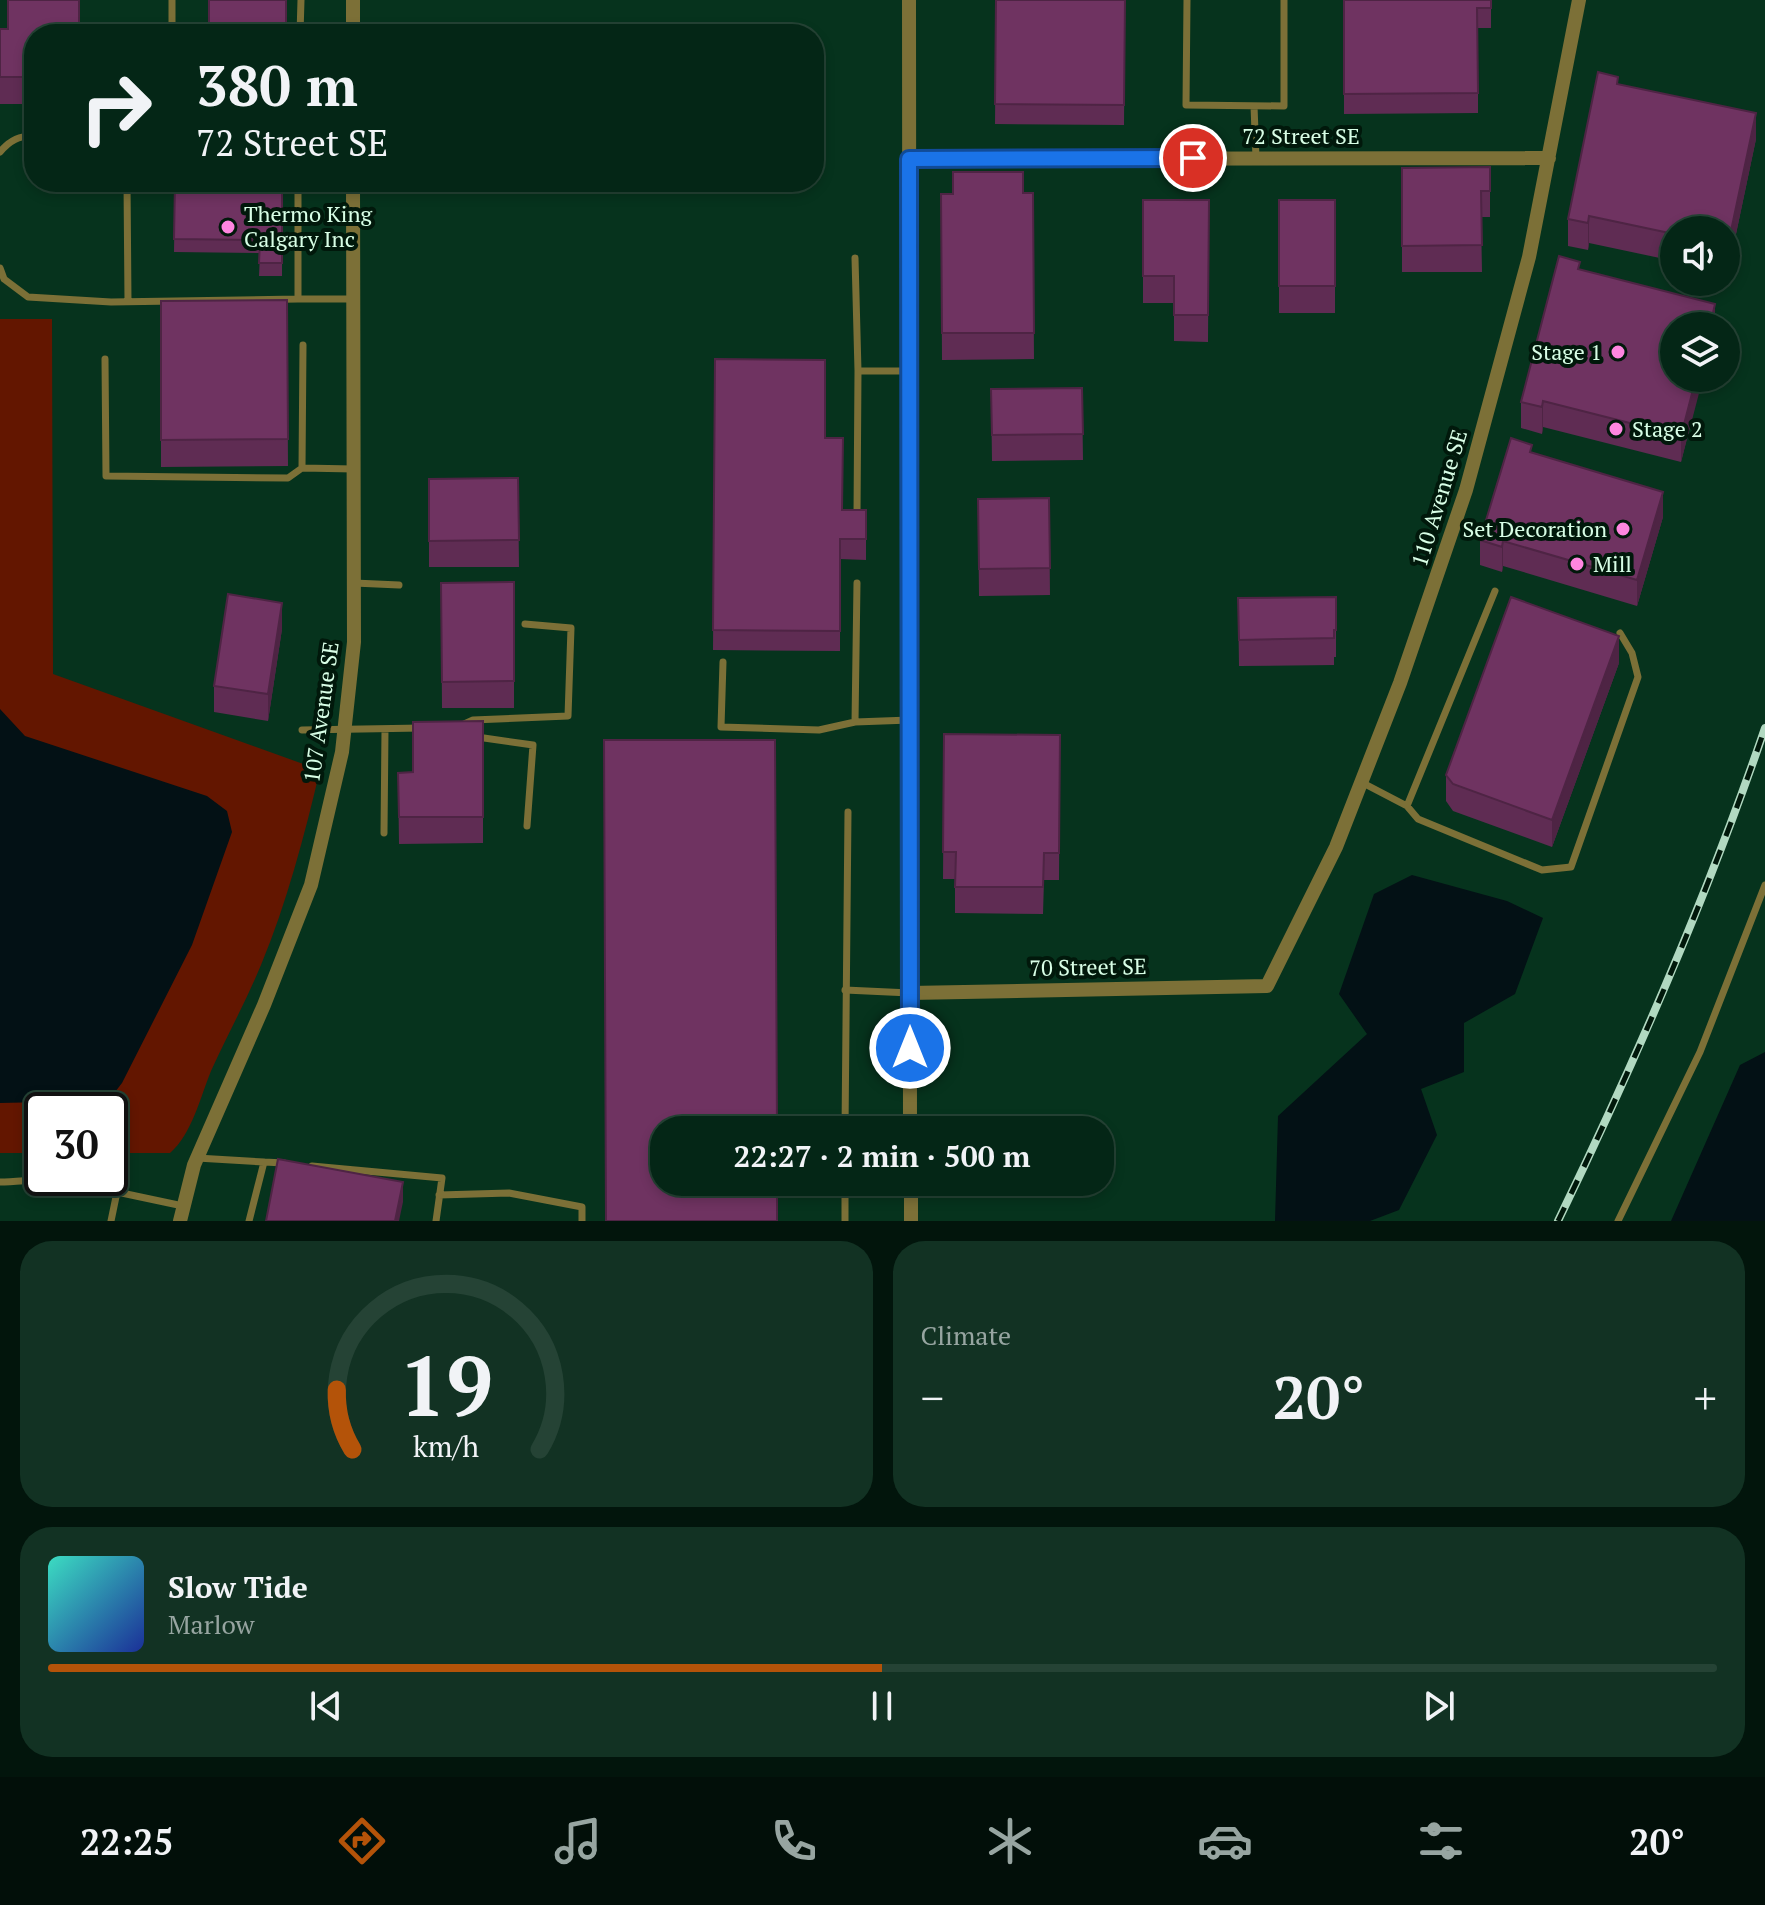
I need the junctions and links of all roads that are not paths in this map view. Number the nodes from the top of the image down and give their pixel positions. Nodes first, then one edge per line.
1 (172, 0) edge
2 (301, 0) edge
3 (353, 0) edge
4 (909, 0) edge
5 (1187, 0) edge
6 (1284, 0) edge
7 (1579, 0) edge
8 (172, 24) edge
9 (300, 24) edge
10 (353, 24) edge
11 (1254, 106) junction
12 (24, 136) edge
13 (0, 152) edge
14 (1256, 158) junction
15 (1549, 158) junction
16 (909, 159) junction
17 (127, 192) edge
18 (298, 192) edge
19 (353, 192) edge
20 (855, 258) dead end
21 (0, 268) edge
22 (2, 279) edge
23 (298, 299) junction
24 (354, 299) junction
25 (128, 301) junction
26 (303, 345) dead end
27 (105, 359) dead end
28 (858, 371) junction
29 (909, 371) junction
30 (302, 468) junction
31 (354, 469) junction
32 (857, 515) edge
33 (354, 583) junction
34 (857, 583) dead end
35 (399, 585) dead end
36 (1495, 591) dead end
37 (525, 624) dead end
38 (1620, 633) edge
39 (723, 662) dead end
40 (910, 720) junction
41 (855, 722) junction
42 (429, 728) edge
43 (302, 730) dead end
44 (345, 730) junction
45 (385, 730) junction
46 (1361, 782) junction
47 (1407, 806) junction
48 (848, 812) dead end
49 (527, 826) dead end
50 (384, 833) dead end
51 (1765, 885) edge
52 (1267, 986) joint
53 (845, 990) junction
54 (910, 993) junction
55 (845, 1116) edge
56 (910, 1116) edge
57 (197, 1158) junction
58 (264, 1162) junction
59 (292, 1164) edge
60 (307, 1165) edge
61 (24, 1181) edge
62 (0, 1182) edge
63 (128, 1194) edge
64 (439, 1195) junction
65 (116, 1196) edge
66 (845, 1196) edge
67 (911, 1196) edge
68 (183, 1206) junction
69 (111, 1221) edge
70 (180, 1221) edge
71 (249, 1221) edge
72 (436, 1221) edge
73 (582, 1221) edge
74 (845, 1221) edge
75 (911, 1221) edge
76 (1618, 1221) edge

1 - 8 lane
2 - 9 lane
3 - 10 street
4 - 16 street
5 - 11 lane
6 - 11 lane
7 - 15 street, 110 Avenue SE
11 - 14 lane
12 - 13 lane
14 - 15 street, 72 Street SE
14 - 16 street, 72 Street SE
15 - 46 street, 110 Avenue SE
16 - 29 street
17 - 25 lane
18 - 23 lane
19 - 24 street, 107 Avenue SE
20 - 28 lane
21 - 22 lane
22 - 25 lane
23 - 24 lane
23 - 25 lane
24 - 31 street, 107 Avenue SE
26 - 30 lane
27 - 30 lane
28 - 29 lane
28 - 32 lane
29 - 40 street
30 - 31 lane
31 - 33 street, 107 Avenue SE
33 - 35 lane
33 - 44 street, 107 Avenue SE
34 - 41 lane
36 - 47 lane
37 - 49 lane
38 - 47 lane
39 - 41 lane
40 - 41 lane
40 - 54 street
42 - 45 lane
43 - 44 lane
44 - 45 lane
44 - 57 street, 107 Avenue SE
45 - 50 lane
46 - 47 lane
46 - 52 street, 110 Avenue SE
48 - 53 lane
51 - 76 lane
52 - 54 street, 70 Street SE
53 - 54 lane
53 - 55 lane
54 - 56 street
57 - 58 lane
57 - 68 street, 107 Avenue SE
58 - 59 lane
58 - 71 lane
60 - 64 lane
61 - 62 lane
63 - 68 lane
64 - 72 lane
64 - 73 lane
65 - 69 lane
66 - 74 lane
67 - 75 street
68 - 70 street, 107 Avenue SE

